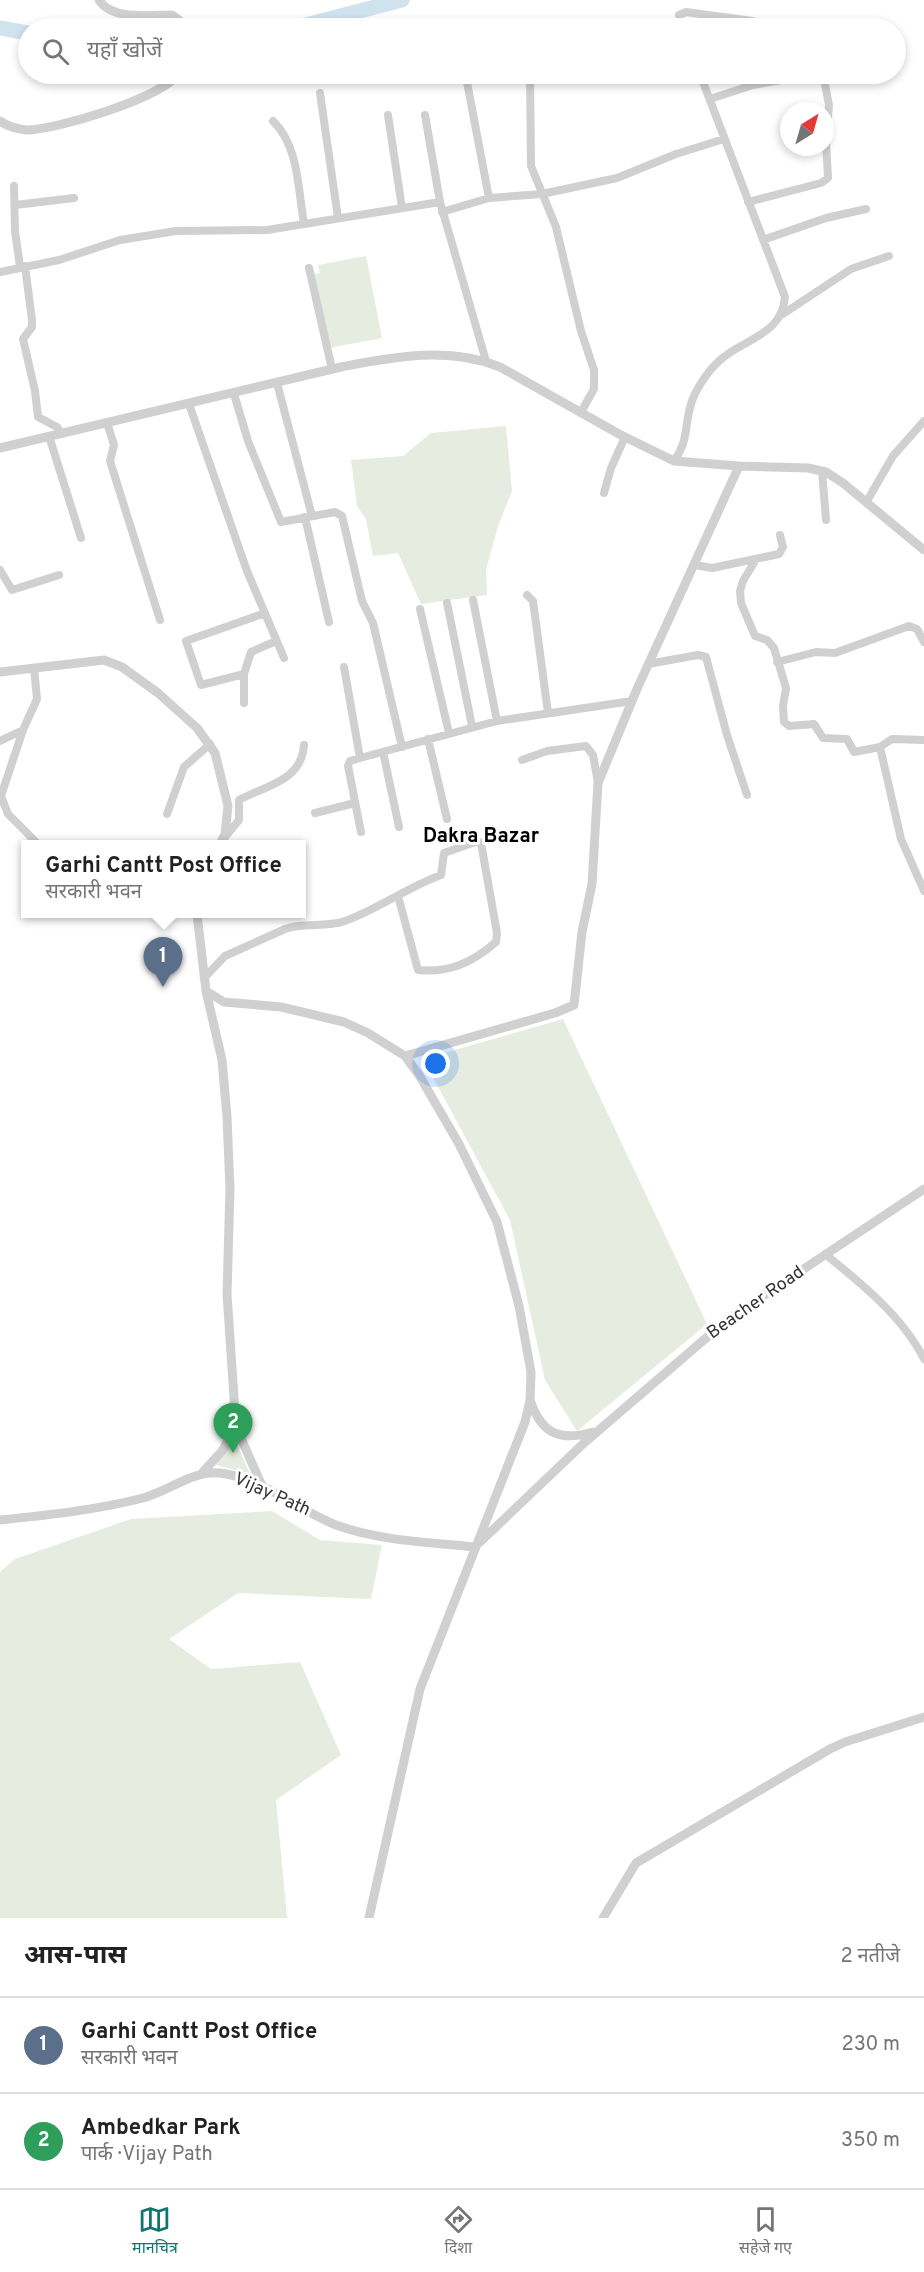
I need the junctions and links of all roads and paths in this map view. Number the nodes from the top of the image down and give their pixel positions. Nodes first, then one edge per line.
1 (92, 0) edge
2 (101, 3) edge
3 (177, 18) edge
4 (680, 18) edge
5 (731, 18) edge
6 (169, 84) edge
7 (467, 84) edge
8 (530, 84) edge
9 (704, 84) edge
10 (759, 84) edge
11 (825, 84) edge
12 (320, 93) dead end
13 (710, 99) junction
14 (388, 115) dead end
15 (425, 115) dead end
16 (0, 121) edge
17 (273, 121) dead end
18 (724, 139) junction
19 (14, 186) dead end
20 (542, 194) junction
21 (74, 198) dead end
22 (489, 198) junction
23 (440, 202) junction
24 (748, 202) junction
25 (15, 205) junction
26 (402, 208) junction
27 (866, 209) dead end
28 (442, 212) junction
29 (338, 218) junction
30 (304, 224) junction
31 (763, 240) junction
32 (889, 256) dead end
33 (23, 266) junction
34 (309, 268) dead end
35 (0, 272) edge
36 (783, 314) junction
37 (486, 361) junction
38 (332, 369) junction
39 (278, 383) junction
40 (234, 394) junction
41 (189, 404) junction
42 (581, 412) junction
43 (924, 421) edge
44 (106, 423) junction
45 (61, 433) junction
46 (49, 436) junction
47 (625, 437) junction
48 (0, 448) edge
49 (674, 460) junction
50 (740, 466) junction
51 (822, 471) junction
52 (604, 493) dead end
53 (867, 501) junction
54 (309, 516) junction
55 (826, 520) dead end
56 (780, 536) dead end
57 (81, 538) dead end
58 (924, 549) edge
59 (755, 561) junction
60 (695, 566) junction
61 (0, 570) edge
62 (59, 575) dead end
63 (527, 595) dead end
64 (473, 600) dead end
65 (447, 603) dead end
66 (420, 609) dead end
67 (265, 613) junction
68 (159, 620) dead end
69 (329, 622) dead end
70 (276, 641) junction
71 (924, 642) edge
72 (284, 658) dead end
73 (777, 662) junction
74 (648, 664) junction
75 (344, 667) dead end
76 (34, 669) junction
77 (0, 672) edge
78 (244, 674) junction
79 (632, 701) junction
80 (244, 703) dead end
81 (548, 713) junction
82 (497, 721) junction
83 (472, 726) junction
84 (23, 730) junction
85 (449, 733) junction
86 (428, 739) junction
87 (924, 740) edge
88 (0, 741) edge
89 (210, 744) junction
90 (304, 744) dead end
91 (402, 747) junction
92 (880, 747) junction
93 (383, 752) junction
94 (360, 758) junction
95 (522, 760) dead end
96 (598, 783) junction
97 (747, 795) dead end
98 (355, 803) junction
99 (315, 813) dead end
100 (167, 814) dead end
101 (447, 819) dead end
102 (399, 827) dead end
103 (361, 832) dead end
104 (34, 840) edge
105 (223, 840) edge
106 (224, 840) edge
107 (924, 891) edge
108 (398, 896) junction
109 (197, 918) edge
110 (204, 978) junction
111 (206, 991) junction
112 (405, 1056) junction
113 (924, 1189) edge
114 (825, 1254) junction
115 (924, 1359) edge
116 (530, 1400) junction
117 (236, 1427) junction
118 (598, 1431) junction
119 (202, 1473) junction
120 (263, 1488) junction
121 (0, 1520) edge
122 (475, 1547) junction
123 (924, 1717) edge
124 (369, 1918) edge
125 (603, 1918) edge

1 - 2 street
2 - 3 street
4 - 5 street
6 - 16 street
7 - 22 street
8 - 20 street
9 - 13 street
10 - 13 street
11 - 24 street
12 - 29 street
13 - 18 street
14 - 26 street
15 - 23 street
17 - 30 street
18 - 20 street
18 - 24 street
19 - 25 street
20 - 22 street
20 - 42 street
21 - 25 street
22 - 28 street
23 - 26 street
23 - 28 street
24 - 31 street
25 - 33 street
26 - 29 street
27 - 31 street
28 - 37 street
29 - 30 street
30 - 33 street
31 - 36 street
32 - 36 street
33 - 35 street
33 - 45 street
34 - 38 street
36 - 49 street
37 - 38 street
37 - 42 street
38 - 39 street
39 - 40 street
39 - 54 street
40 - 41 street
40 - 54 street
41 - 44 street
41 - 67 street
42 - 47 street
43 - 53 street
44 - 45 street
44 - 68 street
45 - 46 street
46 - 48 street
46 - 57 street
47 - 49 street
47 - 52 street
49 - 50 street
50 - 51 street
50 - 60 street
51 - 53 street
51 - 55 street
53 - 58 street
54 - 69 street
54 - 91 street
56 - 59 street
59 - 60 street
59 - 73 street
60 - 74 street
61 - 62 street
63 - 81 street
64 - 82 street
65 - 83 street
66 - 85 street
67 - 70 street
67 - 78 street
70 - 72 street
70 - 78 street
71 - 73 street
73 - 92 street
74 - 79 street
74 - 97 street
75 - 94 street
76 - 77 street
76 - 84 street
76 - 89 street
78 - 80 street
79 - 81 street
79 - 96 street
81 - 82 street
82 - 83 street
83 - 85 street
84 - 88 street
84 - 104 street
85 - 86 street
86 - 91 street
86 - 101 street
87 - 92 street
89 - 100 street
89 - 105 street
90 - 106 street
91 - 93 street
92 - 107 street
93 - 94 street
93 - 102 street
94 - 98 street
95 - 96 street
96 - 112 street
98 - 99 street
98 - 103 street
108 - 108 street
108 - 110 street
109 - 110 street
110 - 111 street
111 - 112 street
111 - 117 street
112 - 116 street
113 - 114 street, Beacher Road
114 - 115 street
114 - 118 street, Beacher Road
116 - 118 street
116 - 122 street
117 - 119 street
117 - 120 street
118 - 122 street, Beacher Road
119 - 120 street, Vijay Path
119 - 121 street
120 - 122 street, Vijay Path
122 - 124 street
123 - 125 street

